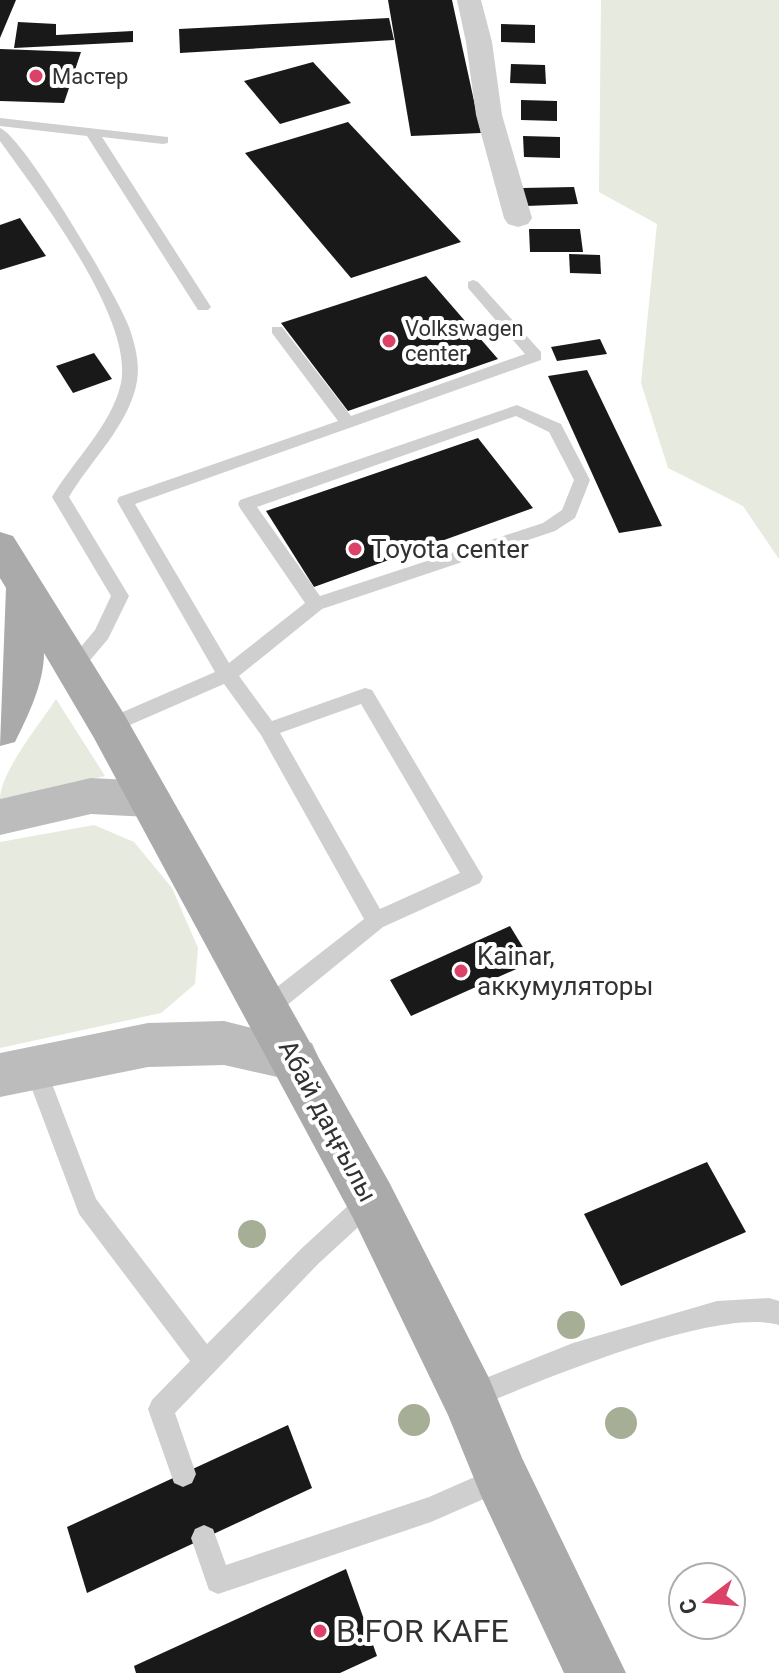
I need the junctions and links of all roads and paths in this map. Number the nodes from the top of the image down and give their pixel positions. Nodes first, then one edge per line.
1 (469, 0) edge
2 (0, 122) edge
3 (0, 132) edge
4 (92, 133) junction
5 (163, 140) dead end
6 (518, 218) dead end
7 (473, 285) dead end
8 (203, 307) dead end
9 (277, 330) dead end
10 (348, 423) junction
11 (0, 548) edge
12 (25, 588) junction
13 (316, 604) junction
14 (73, 667) junction
15 (228, 674) junction
16 (109, 726) junction
17 (0, 730) edge
18 (268, 730) junction
19 (149, 799) junction
20 (0, 817) edge
21 (376, 921) junction
22 (267, 1008) junction
23 (295, 1059) junction
24 (17, 1072) edge
25 (371, 1200) junction
26 (779, 1313) edge
27 (206, 1362) junction
28 (469, 1398) junction
29 (183, 1474) dead end
30 (502, 1478) junction
31 (204, 1538) dead end
32 (596, 1673) edge

1 - 6 street
2 - 4 lane
3 - 14 lane
4 - 5 lane
4 - 8 lane
7 - 10 lane
9 - 10 lane
10 - 15 lane
11 - 12 main road, Абай даңғылы
12 - 14 main road, Абай даңғылы
12 - 17 main road
13 - 13 lane
13 - 15 lane
14 - 16 main road, Абай даңғылы
15 - 16 lane
15 - 18 lane
16 - 19 main road, Абай даңғылы
18 - 21 lane
18 - 21 lane
19 - 20 street
19 - 22 main road, Абай даңғылы
21 - 22 lane
22 - 23 main road, Абай даңғылы
23 - 24 street
23 - 25 main road, Абай даңғылы
24 - 27 lane
25 - 27 lane
25 - 28 main road, Абай даңғылы
26 - 28 lane
27 - 29 lane
28 - 30 main road, Абай даңғылы
30 - 31 lane
30 - 32 main road, Абай даңғылы

